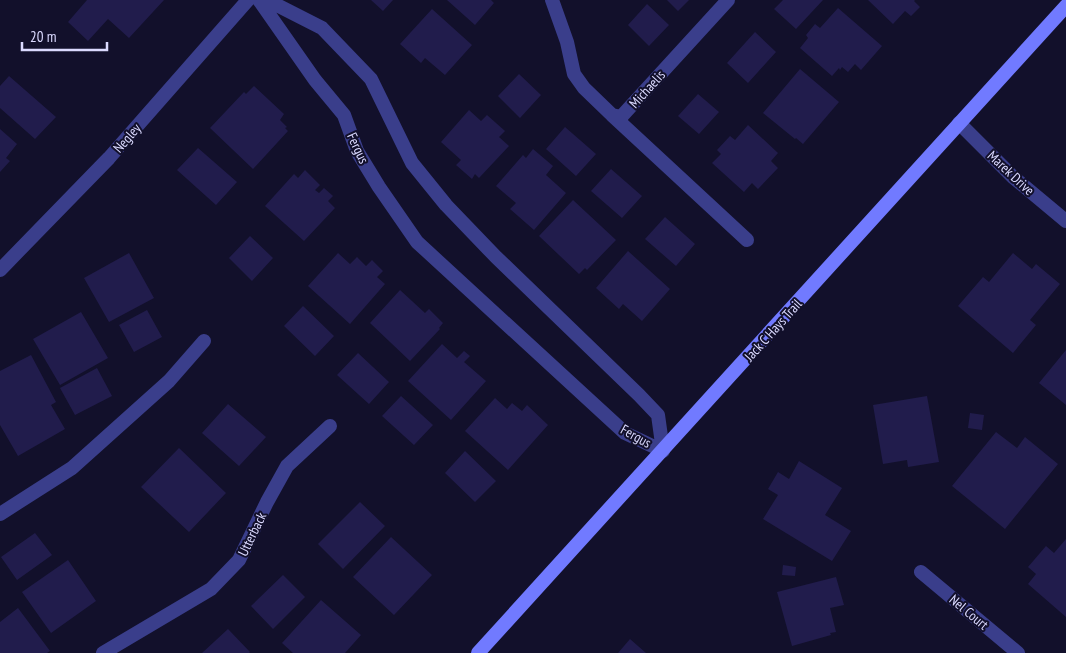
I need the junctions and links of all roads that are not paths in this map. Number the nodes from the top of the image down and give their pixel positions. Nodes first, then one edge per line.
1 (248, 0) edge
2 (259, 0) edge
3 (268, 0) edge
4 (552, 0) edge
5 (728, 0) edge
6 (1066, 6) edge
7 (612, 115) junction
8 (959, 123) junction
9 (1066, 221) edge
10 (747, 240) dead end
11 (0, 270) edge
12 (204, 341) dead end
13 (330, 426) dead end
14 (663, 451) junction
15 (0, 514) edge
16 (921, 572) dead end
17 (103, 653) edge
18 (478, 653) edge
19 (1018, 653) edge

1 - 11 street, Negley
2 - 14 street, Fergus
3 - 14 street, Fergus
4 - 7 street, Michaelis
5 - 7 street, Michaelis
6 - 8 main road, Jack C Hays Trail
7 - 10 street
8 - 9 street, Marek Drive
8 - 14 main road, Jack C Hays Trail
12 - 15 street
13 - 17 street, Utterback
14 - 18 main road, Jack C Hays Trail
16 - 19 street, Nel Court

